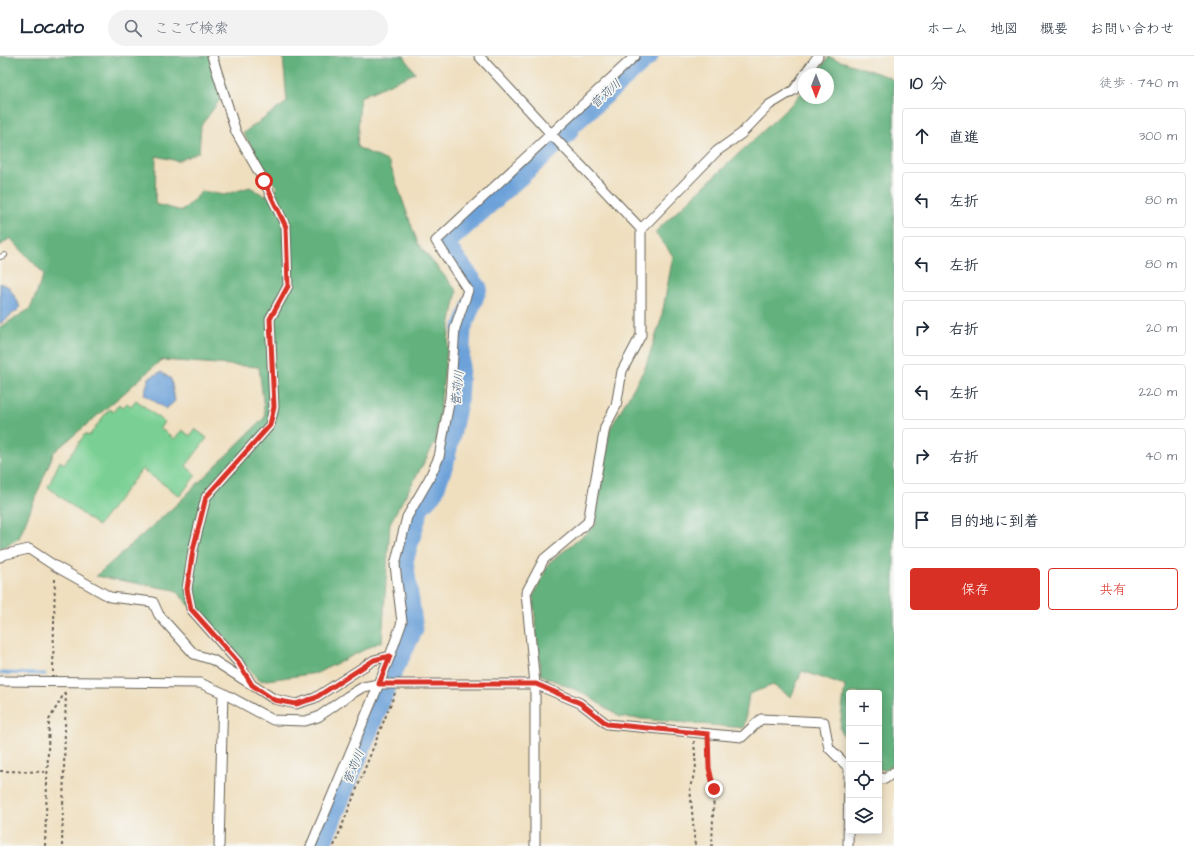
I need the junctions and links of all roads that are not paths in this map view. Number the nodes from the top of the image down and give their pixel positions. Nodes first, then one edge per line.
1 (212, 56) edge
2 (479, 56) edge
3 (636, 56) edge
4 (818, 56) edge
5 (810, 68) edge
6 (798, 85) edge
7 (552, 135) junction
8 (641, 229) junction
9 (0, 557) edge
10 (390, 656) junction
11 (0, 680) edge
12 (379, 684) junction
13 (536, 684) junction
14 (252, 685) junction
15 (223, 693) junction
16 (846, 765) edge
17 (894, 772) edge
18 (882, 778) edge
19 (849, 798) edge
20 (219, 846) edge
21 (311, 846) edge
22 (535, 846) edge
23 (848, 846) edge

1 - 14 street
2 - 7 street
3 - 7 street
4 - 5 street
6 - 8 street
7 - 8 street
7 - 10 street
8 - 13 street
9 - 14 street
10 - 12 street
10 - 14 street
11 - 15 street
12 - 13 street
12 - 15 street
12 - 21 street
13 - 16 street
13 - 22 street
15 - 20 street
17 - 18 street
19 - 23 street

